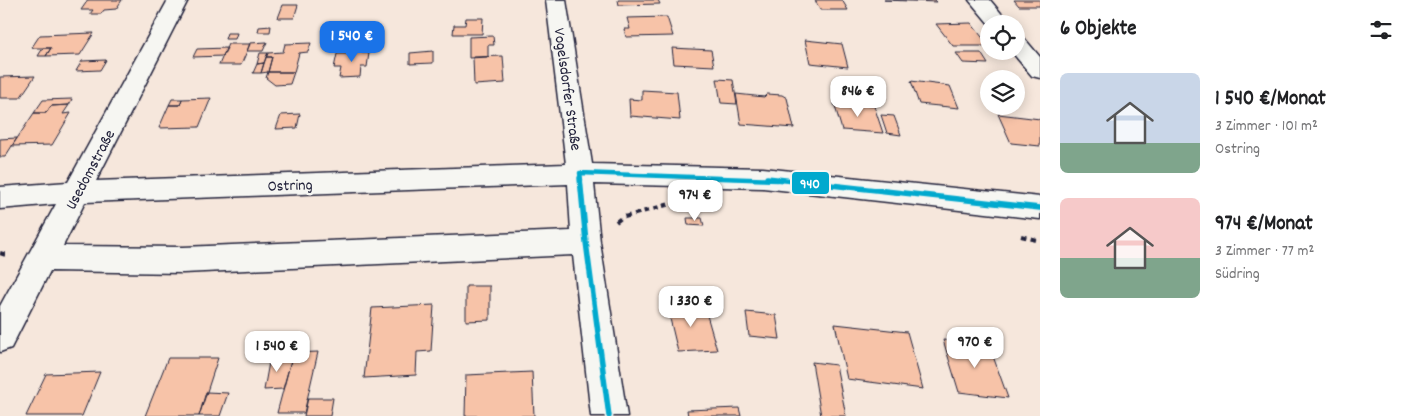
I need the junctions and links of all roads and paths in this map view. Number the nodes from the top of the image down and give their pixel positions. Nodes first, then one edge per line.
1 (178, 0) edge
2 (556, 0) edge
3 (979, 0) edge
4 (992, 15) edge
5 (1025, 54) edge
6 (1040, 71) edge
7 (580, 173) junction
8 (76, 192) junction
9 (0, 198) edge
10 (1040, 208) edge
11 (586, 242) junction
12 (41, 258) junction
13 (0, 337) edge
14 (609, 416) edge

1 - 8 street, Usedomstraße
2 - 7 street, Vogelsdorfer Straße
3 - 4 street
5 - 6 street
7 - 8 street, Ostring
7 - 10 street, Ostring
7 - 11 street, Vogelsdorfer Straße
8 - 9 street, Ostring
8 - 12 street, Usedomstraße
11 - 12 street
11 - 14 street, Vogelsdorfer Straße
12 - 13 street, Usedomstraße

